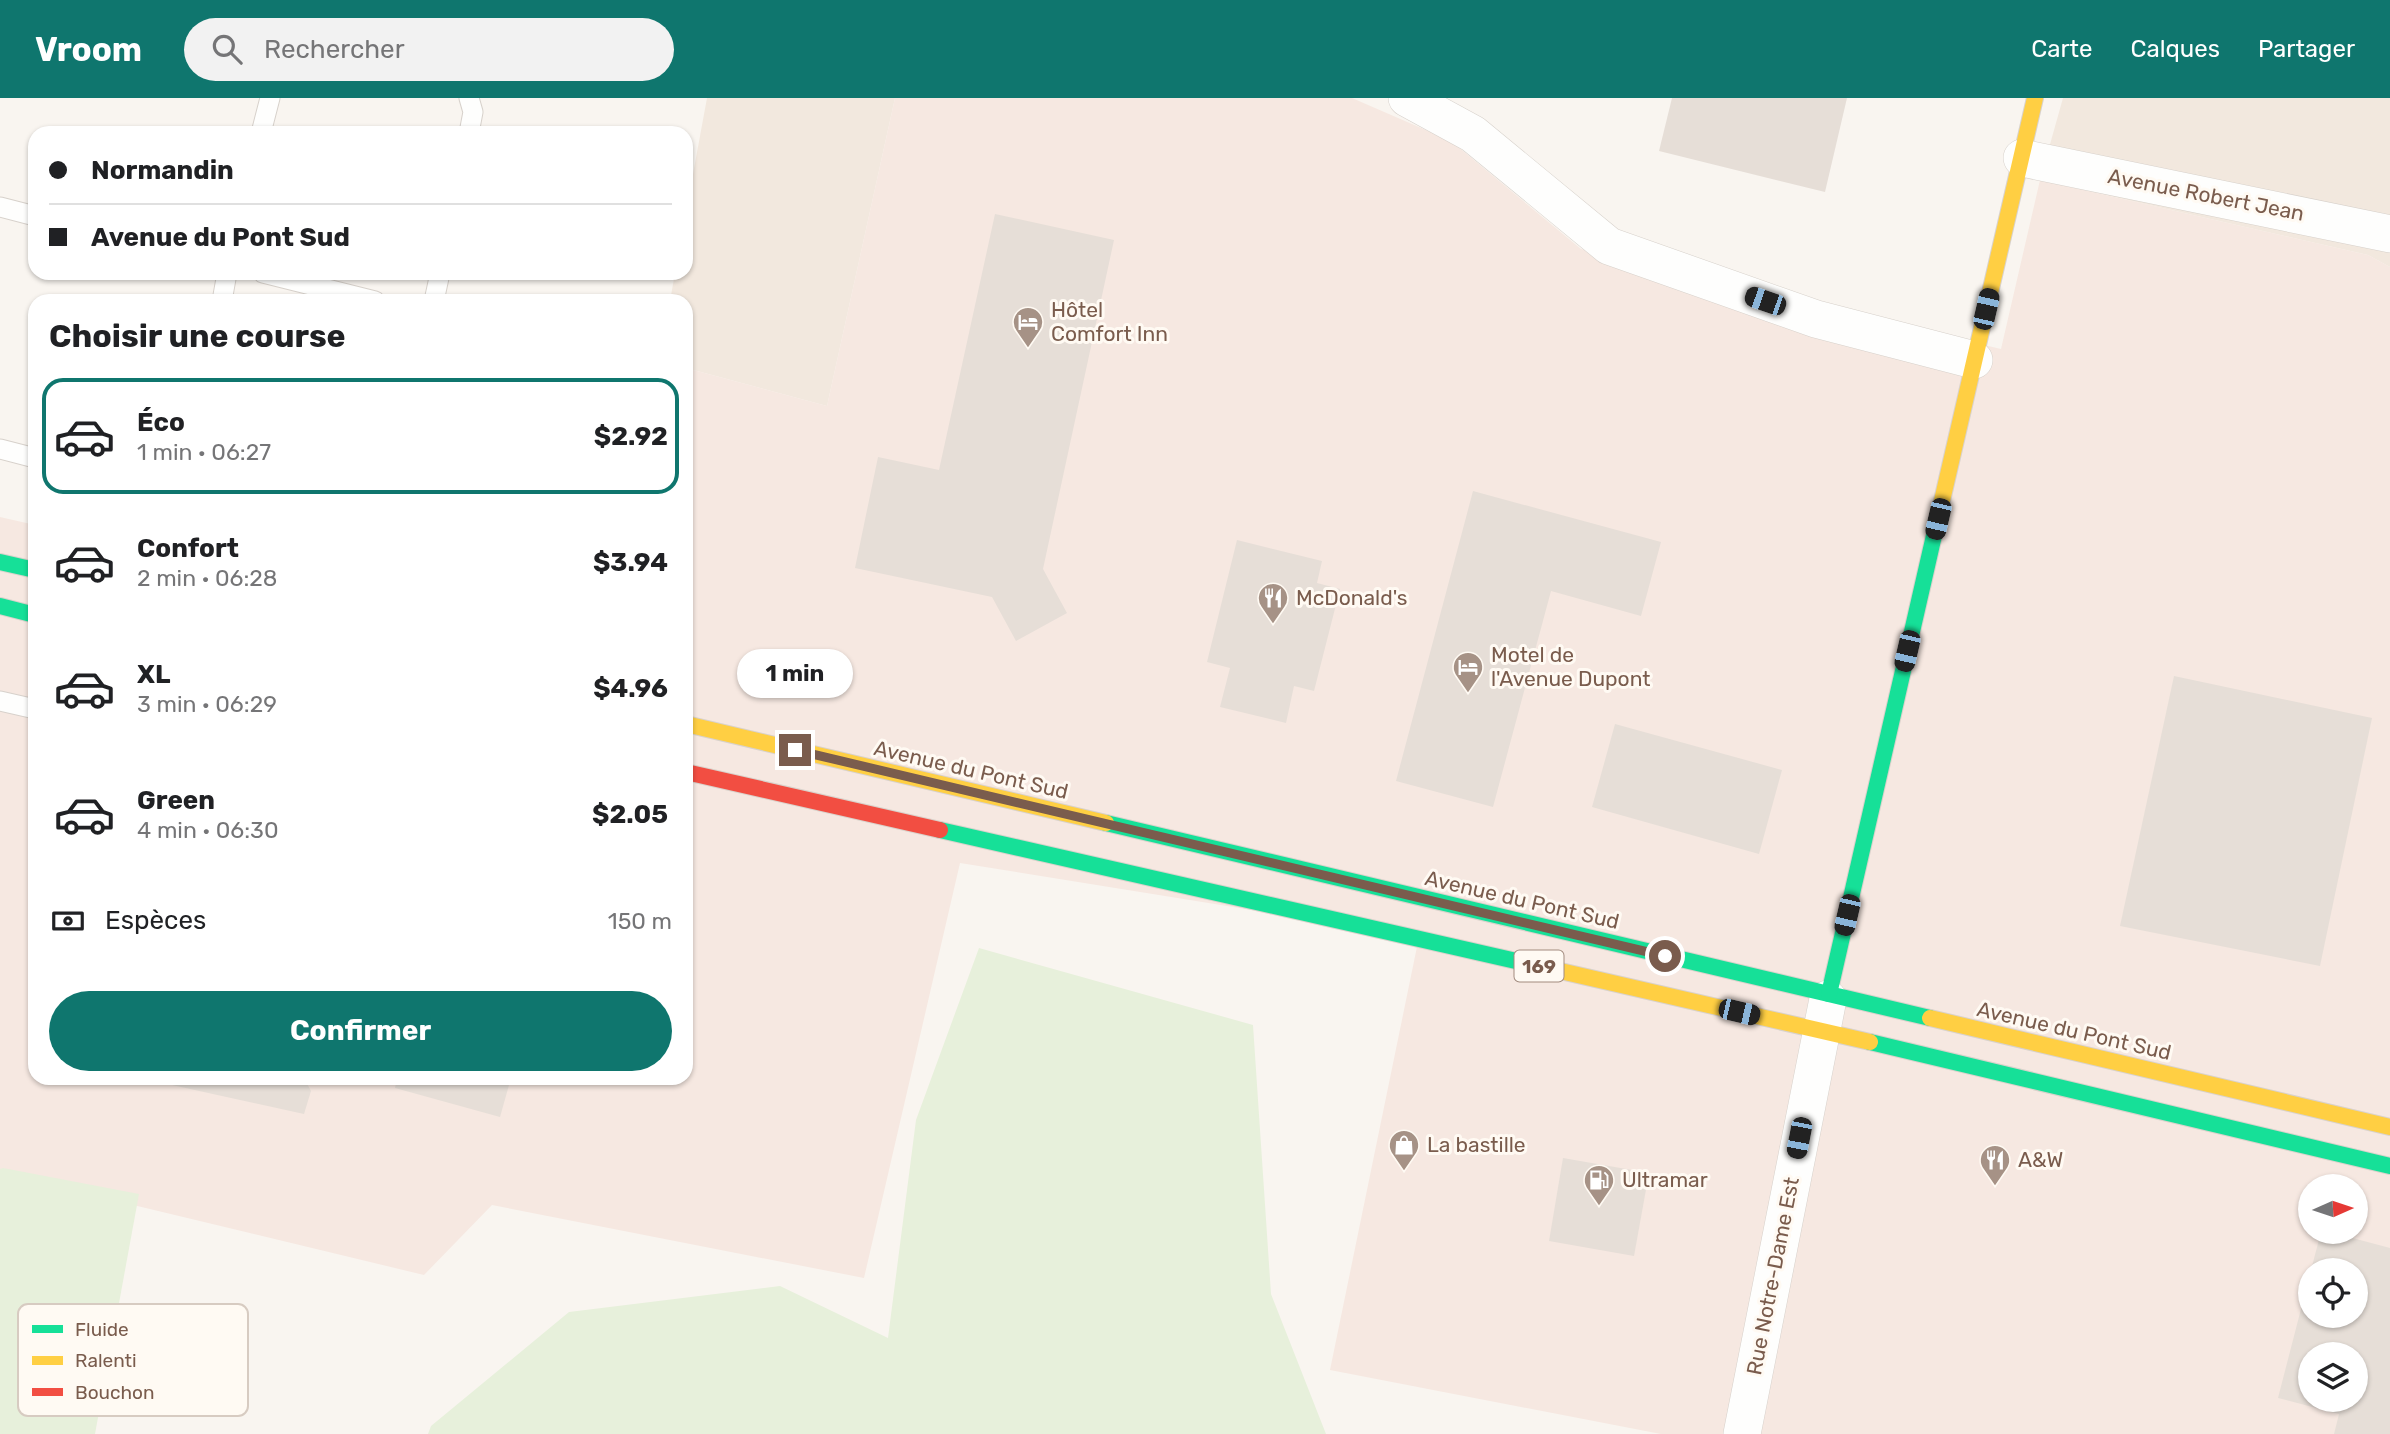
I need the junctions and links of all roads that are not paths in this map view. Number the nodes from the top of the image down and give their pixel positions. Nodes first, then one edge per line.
1 (270, 98) edge
2 (469, 98) edge
3 (1407, 98) edge
4 (2035, 98) edge
5 (263, 126) edge
6 (470, 126) edge
7 (2022, 158) junction
8 (0, 207) edge
9 (28, 214) edge
10 (2390, 234) edge
11 (291, 280) edge
12 (347, 294) edge
13 (1974, 360) junction
14 (0, 449) edge
15 (28, 456) edge
16 (0, 562) edge
17 (28, 568) edge
18 (0, 606) edge
19 (28, 613) edge
20 (0, 701) edge
21 (28, 707) edge
22 (693, 726) edge
23 (693, 774) edge
24 (1829, 994) junction
25 (1820, 1030) junction
26 (2390, 1127) edge
27 (2390, 1166) edge
28 (1742, 1434) edge

1 - 5 lane
2 - 6 lane
3 - 13 street
4 - 7 main road
7 - 10 street, Avenue Robert Jean
7 - 13 main road
8 - 9 lane
11 - 12 lane
13 - 24 main road
14 - 15 lane
16 - 17 main road
18 - 19 main road
20 - 21 lane
22 - 24 main road, Avenue du Pont Sud / 169
23 - 25 main road, 169
24 - 25 street, Rue Notre-Dame Est
24 - 26 main road, Avenue du Pont Sud / 169
25 - 27 main road, 169
25 - 28 street, Rue Notre-Dame Est

